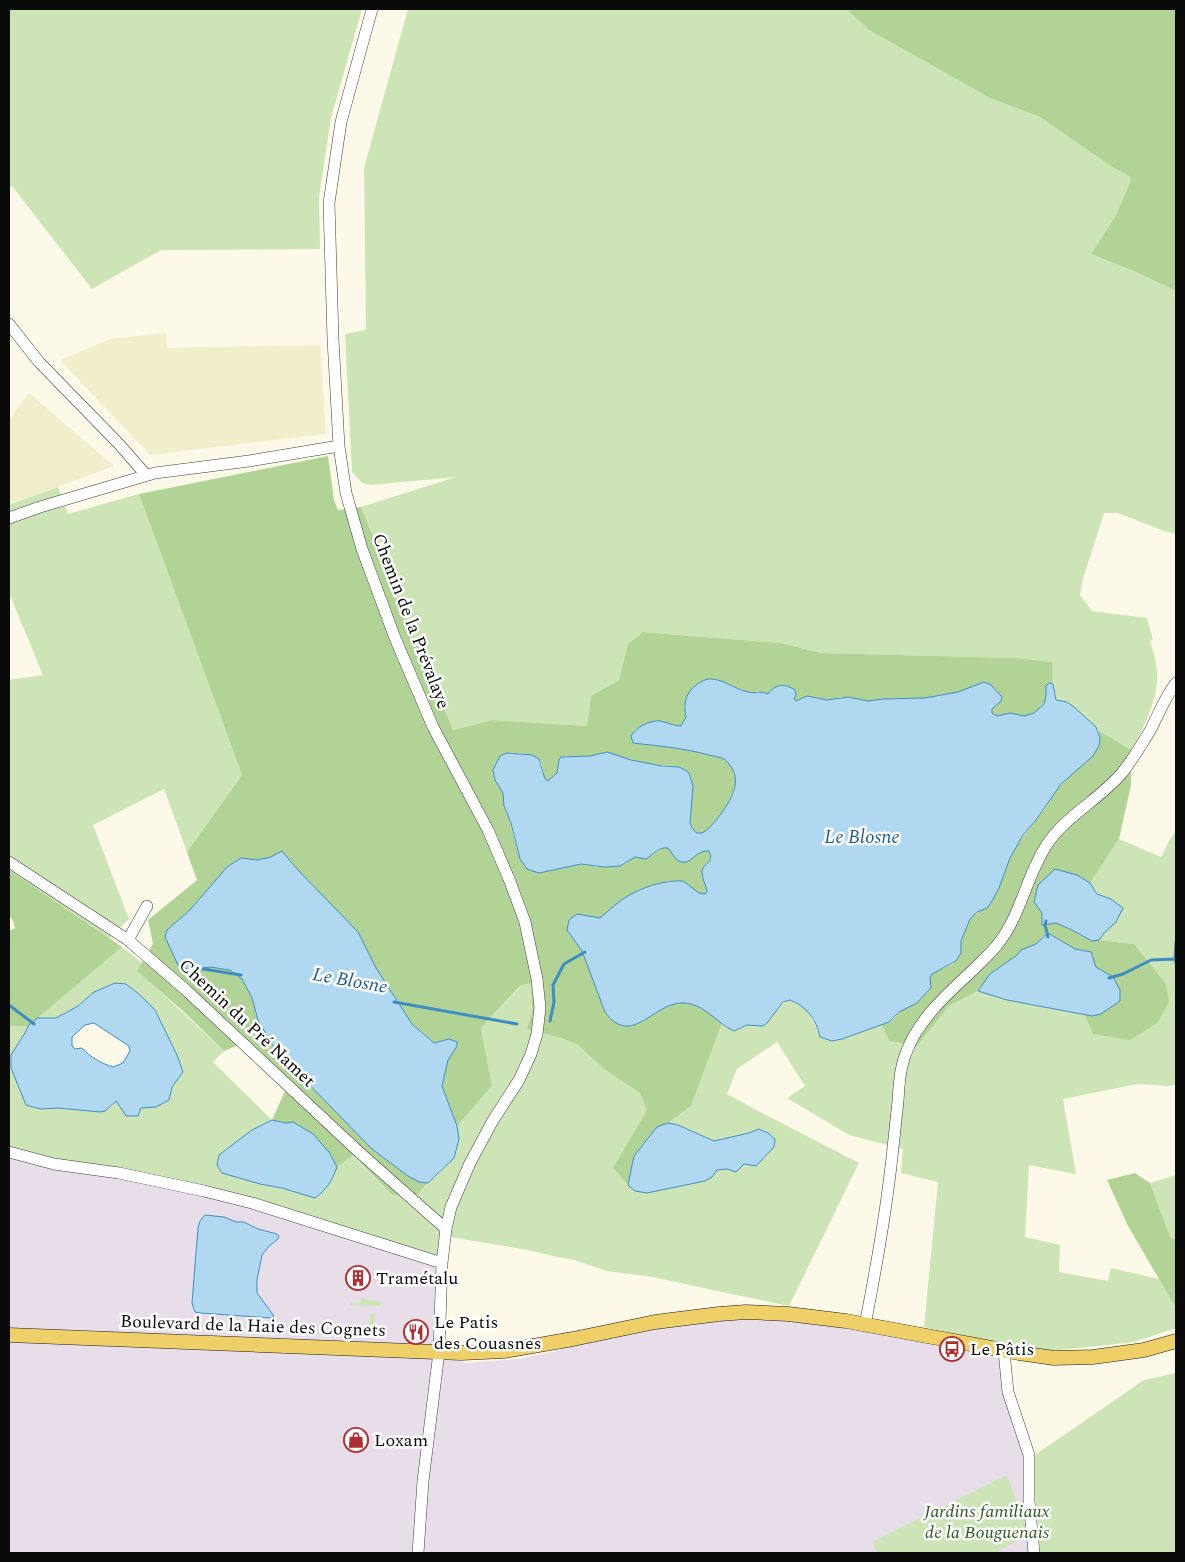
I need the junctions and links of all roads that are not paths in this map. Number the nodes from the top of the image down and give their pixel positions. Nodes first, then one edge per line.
1 (372, 9) edge
2 (9, 324) edge
3 (339, 446) junction
4 (146, 475) junction
5 (9, 518) edge
6 (1176, 683) edge
7 (9, 862) edge
8 (148, 906) dead end
9 (128, 940) junction
10 (9, 1152) edge
11 (446, 1229) junction
12 (442, 1263) junction
13 (865, 1325) junction
14 (9, 1334) edge
15 (1176, 1341) edge
16 (1004, 1351) junction
17 (439, 1352) junction
18 (418, 1553) edge
19 (1034, 1553) edge

1 - 3 street, Chemin de la Prévalaye
2 - 4 street
3 - 4 street
3 - 11 street, Chemin de la Prévalaye
4 - 5 street
6 - 13 street
7 - 9 street, Chemin du Pré Namet
8 - 9 street
9 - 11 street, Chemin du Pré Namet
10 - 12 street
11 - 12 street, Chemin de la Prévalaye
12 - 17 street, Chemin de la Prévalaye
13 - 16 main road, Boulevard de la Haie des Cognets
13 - 17 main road, Boulevard de la Haie des Cognets
14 - 17 main road, Boulevard de la Haie des Cognets
15 - 16 main road, Boulevard de la Haie des Cognets
16 - 19 street
17 - 18 street, Chemin de la Prévalaye

